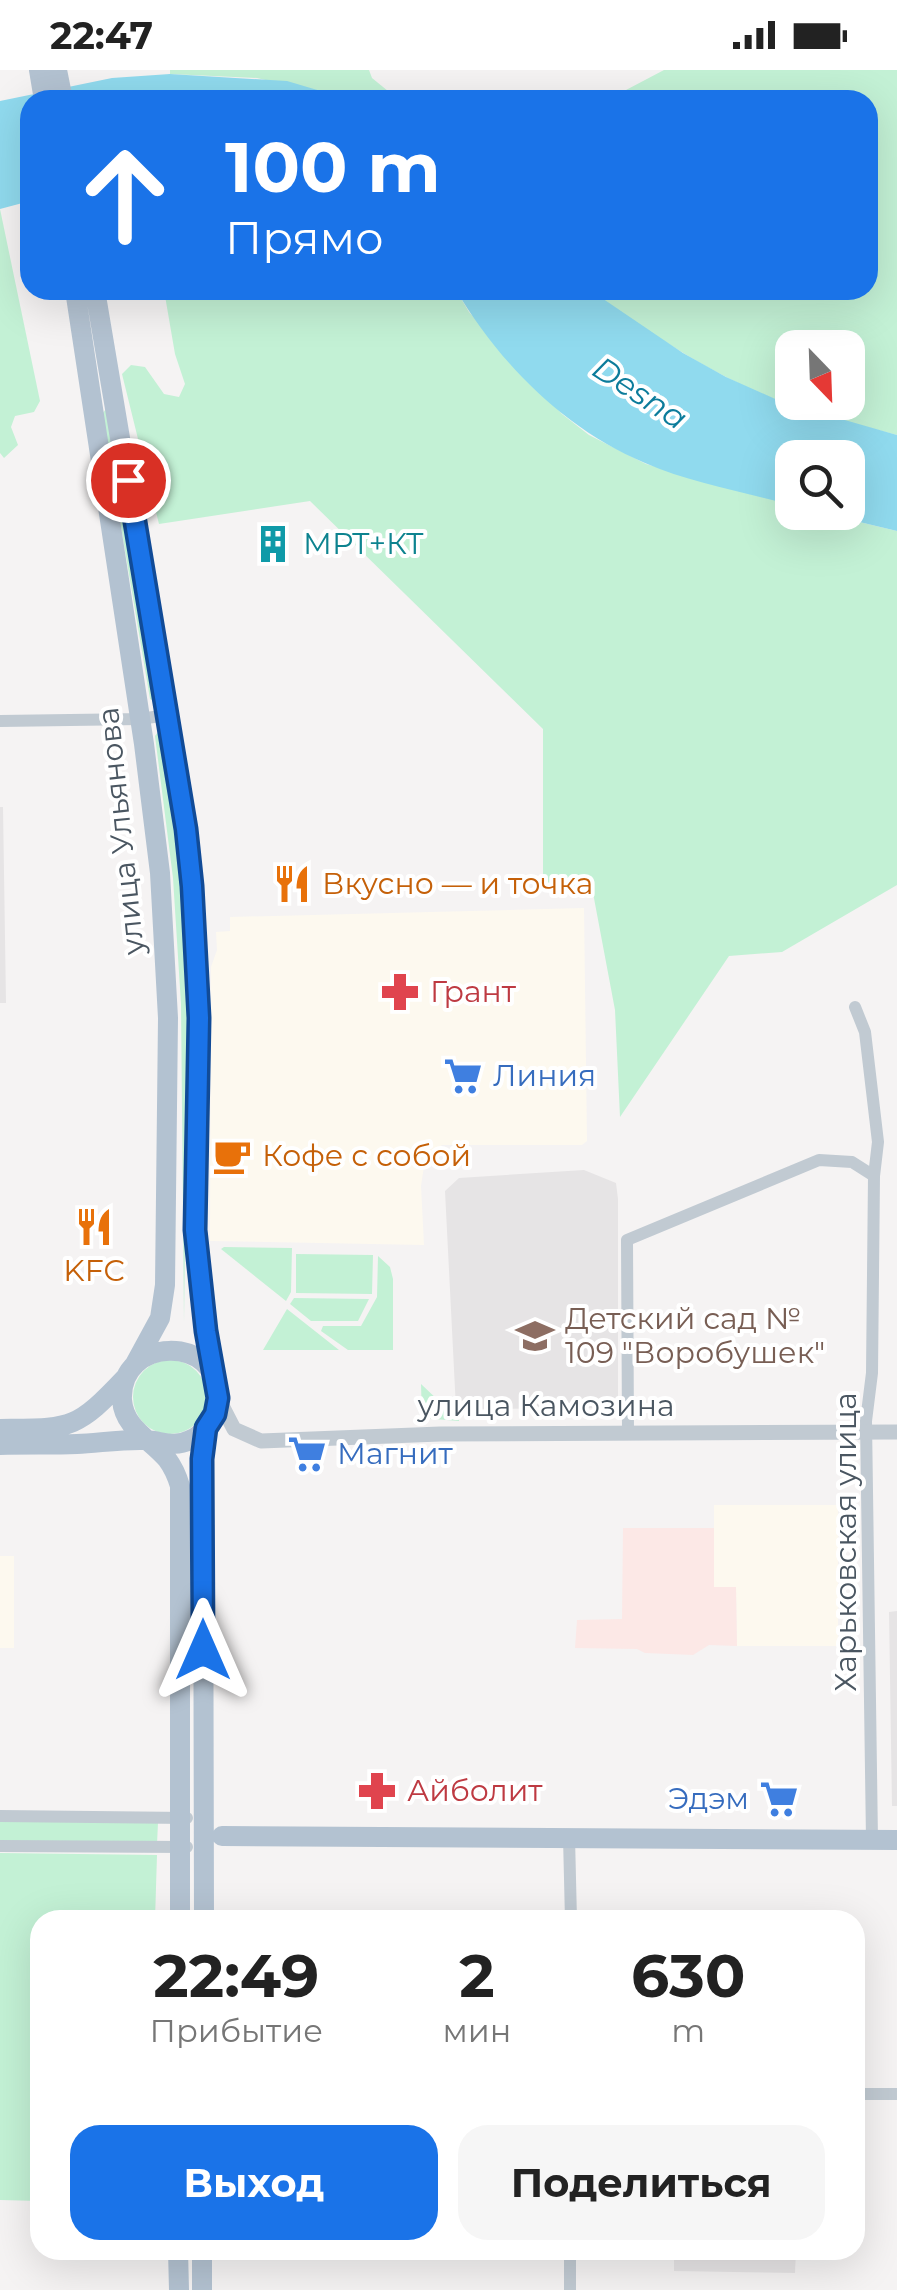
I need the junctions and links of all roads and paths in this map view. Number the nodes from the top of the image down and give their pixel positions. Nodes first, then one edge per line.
1 (77, 300) edge
2 (97, 300) edge
3 (168, 715) junction
4 (140, 719) junction
5 (0, 721) edge
6 (855, 1007) dead end
7 (874, 1176) junction
8 (131, 1370) junction
9 (217, 1390) junction
10 (206, 1428) junction
11 (0, 1429) edge
12 (628, 1432) junction
13 (866, 1432) junction
14 (897, 1432) edge
15 (148, 1440) junction
16 (0, 1445) edge
17 (0, 1816) edge
18 (180, 1818) junction
19 (204, 1819) junction
20 (570, 1837) junction
21 (872, 1840) junction
22 (897, 1840) edge
23 (213, 1841) junction
24 (0, 1846) edge
25 (180, 1847) junction
26 (180, 1910) edge
27 (205, 1910) edge
28 (571, 1910) edge
29 (865, 2094) edge
30 (897, 2094) edge
31 (178, 2260) edge
32 (202, 2260) edge
33 (570, 2260) edge
34 (178, 2290) edge
35 (202, 2290) edge
36 (570, 2290) edge

1 - 4 main road, улица Ульянова
2 - 3 main road, улица Ульянова
3 - 4 street
3 - 9 main road, улица Ульянова
4 - 5 street
4 - 8 main road, улица Ульянова
6 - 7 street, Харьковская улица
7 - 12 street
7 - 13 street, Харьковская улица
8 - 9 main road
8 - 11 main road
8 - 15 main road
9 - 10 main road
9 - 12 street, улица Камозина
10 - 15 main road
10 - 19 main road
12 - 13 street, улица Камозина
13 - 14 street, улица Камозина
13 - 21 street, Харьковская улица
15 - 16 main road
15 - 18 main road
17 - 18 street
18 - 19 street
18 - 25 main road
19 - 23 main road
20 - 21 main road
20 - 23 main road
20 - 28 street
21 - 22 main road
23 - 25 street
23 - 27 main road
24 - 25 street
25 - 26 main road
29 - 30 street
31 - 34 main road
32 - 35 main road
33 - 36 street

